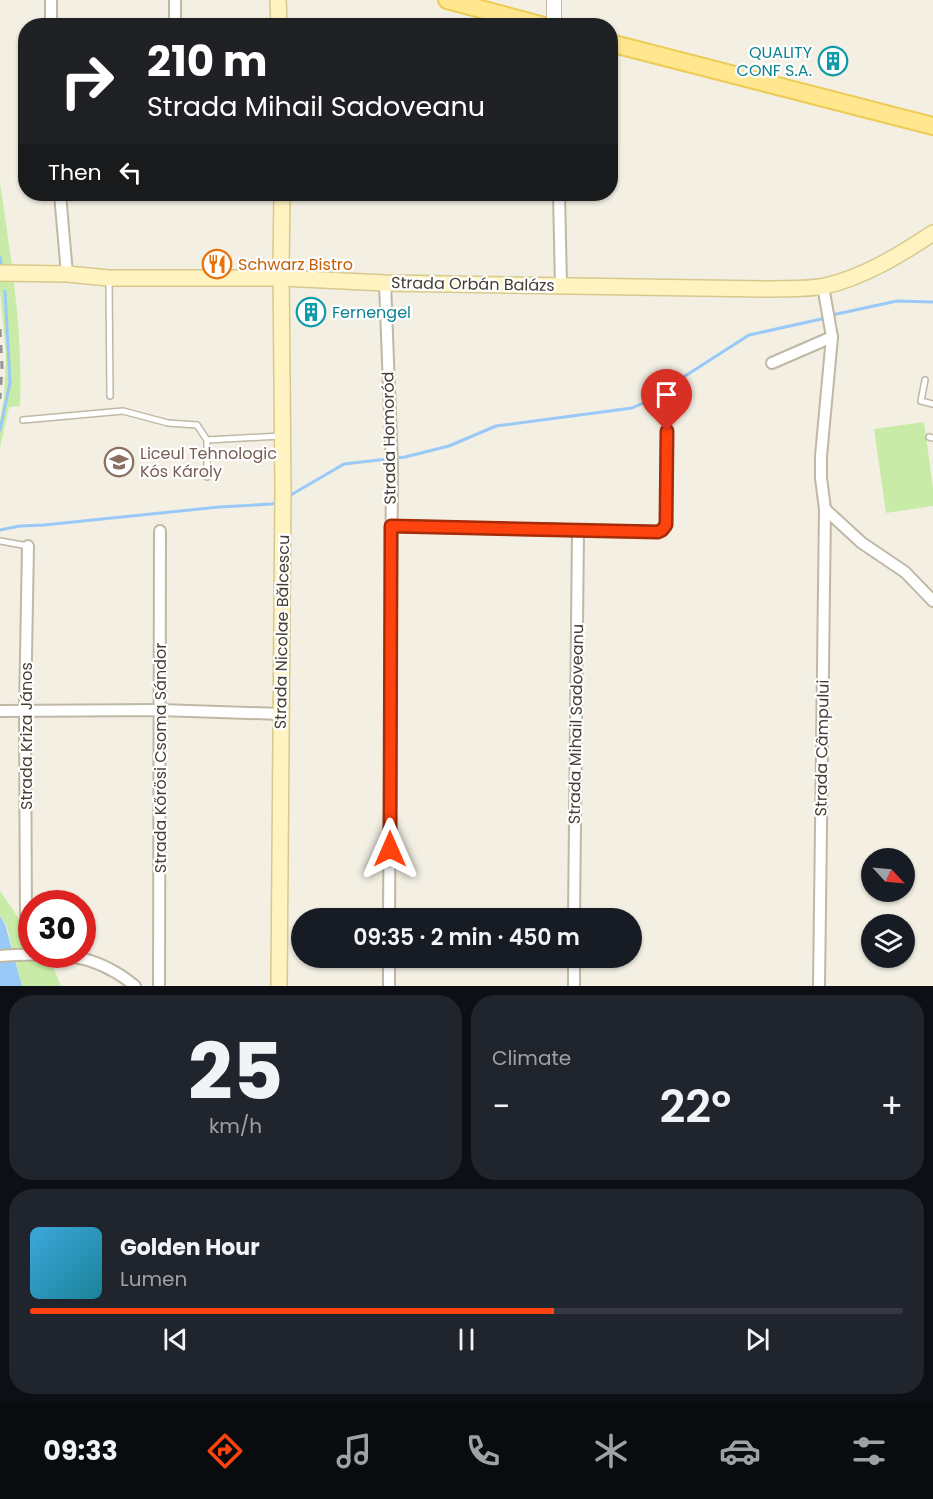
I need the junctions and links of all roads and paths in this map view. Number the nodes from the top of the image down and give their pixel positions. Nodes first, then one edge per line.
1 (51, 0) edge
2 (175, 0) edge
3 (278, 0) edge
4 (447, 0) edge
5 (554, 0) edge
6 (51, 18) edge
7 (175, 18) edge
8 (279, 18) edge
9 (514, 18) edge
10 (554, 18) edge
11 (618, 45) edge
12 (933, 126) edge
13 (61, 201) edge
14 (282, 201) edge
15 (559, 201) edge
16 (933, 233) edge
17 (0, 273) edge
18 (67, 274) junction
19 (109, 278) junction
20 (282, 279) junction
21 (385, 283) junction
22 (561, 285) junction
23 (823, 286) junction
24 (832, 337) junction
25 (772, 363) dead end
26 (925, 380) dead end
27 (110, 396) dead end
28 (933, 404) edge
29 (22, 420) dead end
30 (667, 431) dead end
31 (283, 436) junction
32 (207, 440) junction
33 (207, 477) dead end
34 (825, 509) junction
35 (391, 526) junction
36 (578, 530) junction
37 (160, 531) dead end
38 (0, 541) edge
39 (28, 546) joint
40 (933, 601) edge
41 (160, 710) junction
42 (0, 711) edge
43 (25, 711) junction
44 (281, 714) junction
45 (26, 890) edge
46 (389, 908) edge
47 (574, 908) edge
48 (0, 956) edge
49 (389, 968) edge
50 (574, 968) edge
51 (135, 986) edge
52 (159, 986) edge
53 (279, 986) edge
54 (389, 986) edge
55 (574, 986) edge
56 (819, 986) edge

1 - 6 street
2 - 7 street
3 - 8 main road
4 - 9 main road
5 - 10 street
11 - 12 main road
13 - 18 street
14 - 20 main road, Strada Nicolae Bălcescu
15 - 22 street
16 - 23 main road, Strada Orbán Balázs
17 - 18 main road, Strada Orbán Balázs
18 - 19 main road, Strada Orbán Balázs
19 - 20 main road, Strada Orbán Balázs
19 - 27 lane
20 - 21 main road, Strada Orbán Balázs
20 - 31 main road, Strada Nicolae Bălcescu
21 - 22 main road, Strada Orbán Balázs
21 - 35 street, Strada Homoród
22 - 23 main road, Strada Orbán Balázs
23 - 24 street, Strada Câmpului
24 - 25 street
24 - 34 street, Strada Câmpului
26 - 28 lane
29 - 32 lane
30 - 36 street
31 - 32 lane
31 - 44 main road, Strada Nicolae Bălcescu
32 - 33 lane
34 - 40 street
34 - 56 street, Strada Câmpului
35 - 36 street
35 - 46 street, Strada Homoród
36 - 47 street, Strada Mihail Sadoveanu
37 - 41 street, Strada Kőrösi Csoma Sándor
38 - 39 lane
39 - 43 street, Strada Kriza János
41 - 43 street
41 - 44 street
41 - 52 street, Strada Kőrösi Csoma Sándor
42 - 43 street
43 - 45 street, Strada Kriza János
44 - 53 main road, Strada Nicolae Bălcescu
48 - 51 street
49 - 54 street
50 - 55 street

